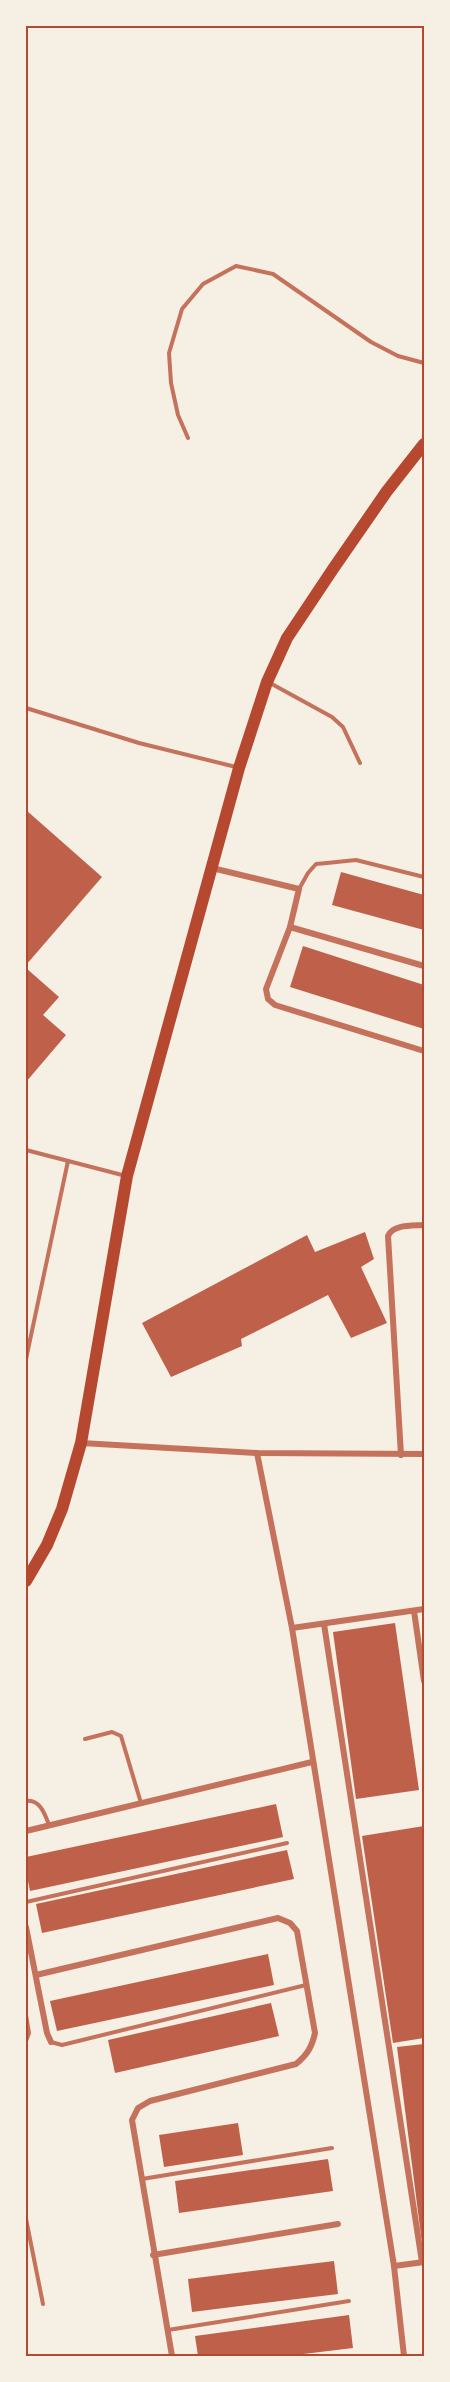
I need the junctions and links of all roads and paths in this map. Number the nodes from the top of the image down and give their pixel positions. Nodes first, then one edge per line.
1 (424, 363) edge
2 (188, 438) dead end
3 (424, 444) edge
4 (267, 682) junction
5 (26, 708) edge
6 (360, 763) dead end
7 (239, 768) junction
8 (211, 868) junction
9 (424, 877) edge
10 (299, 889) junction
11 (290, 927) junction
12 (424, 966) edge
13 (424, 1051) edge
14 (26, 1150) edge
15 (68, 1161) junction
16 (127, 1176) junction
17 (424, 1225) edge
18 (26, 1359) edge
19 (81, 1443) junction
20 (257, 1453) junction
21 (424, 1454) edge
22 (401, 1455) junction
23 (26, 1581) edge
24 (424, 1609) edge
25 (414, 1611) junction
26 (324, 1624) junction
27 (292, 1628) junction
28 (424, 1681) edge
29 (85, 1739) dead end
30 (312, 1762) junction
31 (26, 1801) edge
32 (141, 1804) junction
33 (49, 1825) junction
34 (26, 1831) edge
35 (287, 1843) dead end
36 (26, 1902) edge
37 (26, 1927) edge
38 (36, 1975) junction
39 (308, 1985) junction
40 (26, 2015) edge
41 (26, 2041) edge
42 (51, 2042) joint
43 (332, 2148) dead end
44 (141, 2179) junction
45 (26, 2219) edge
46 (338, 2224) dead end
47 (153, 2255) junction
48 (423, 2262) edge
49 (394, 2266) junction
50 (349, 2301) dead end
51 (43, 2304) dead end
52 (167, 2330) junction
53 (172, 2356) edge
54 (404, 2356) edge

1 - 2 lane
3 - 4 main road
4 - 6 lane
4 - 7 main road
5 - 7 lane
7 - 8 main road
8 - 10 street
8 - 16 main road
9 - 10 lane
10 - 11 street
11 - 12 street
11 - 13 street
14 - 15 lane
15 - 16 lane
15 - 18 lane
16 - 19 main road
17 - 22 street
19 - 20 street
19 - 23 main road
20 - 22 street
20 - 27 street
21 - 22 street
24 - 25 street
25 - 26 street
25 - 28 street
26 - 27 street
26 - 48 street
27 - 30 street
29 - 32 lane
30 - 32 street
30 - 49 street
31 - 33 lane
32 - 33 street
33 - 34 street
35 - 36 lane
37 - 38 street
38 - 39 street
38 - 42 street
39 - 42 lane
39 - 44 street
40 - 41 lane
43 - 44 lane
44 - 47 street
45 - 51 lane
46 - 47 street
47 - 52 street
48 - 49 street
49 - 54 street
50 - 52 lane
52 - 53 street

